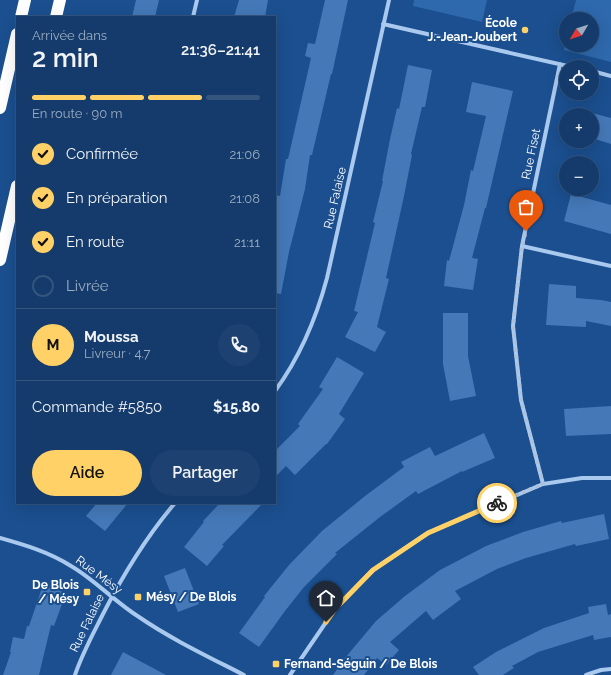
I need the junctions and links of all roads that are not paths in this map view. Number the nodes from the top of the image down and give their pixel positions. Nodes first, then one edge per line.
1 (25, 0) edge
2 (60, 0) edge
3 (197, 0) edge
4 (389, 0) edge
5 (21, 16) edge
6 (56, 16) edge
7 (193, 16) edge
8 (383, 24) junction
9 (16, 38) edge
10 (559, 64) edge
11 (559, 69) edge
12 (599, 73) edge
13 (611, 76) edge
14 (0, 108) edge
15 (16, 190) edge
16 (522, 246) junction
17 (0, 260) edge
18 (611, 266) edge
19 (276, 389) edge
20 (611, 478) edge
21 (543, 484) junction
22 (174, 504) edge
23 (0, 538) edge
24 (112, 596) junction
25 (611, 669) edge
26 (75, 675) edge
27 (244, 675) edge
28 (290, 675) edge
29 (586, 675) edge

1 - 5 highway
2 - 6 highway
3 - 7 street
4 - 8 street, Rue Falaise
8 - 10 street
8 - 19 street, Rue Falaise
9 - 14 highway
11 - 16 street, Rue Fiset
12 - 13 street
15 - 17 highway
16 - 18 street
16 - 21 street, Rue Fiset
20 - 21 street
21 - 28 street
22 - 24 street, Rue Falaise
23 - 24 street, Rue Mésy
24 - 26 street, Rue Falaise
24 - 27 street, Rue Mésy
25 - 29 street

